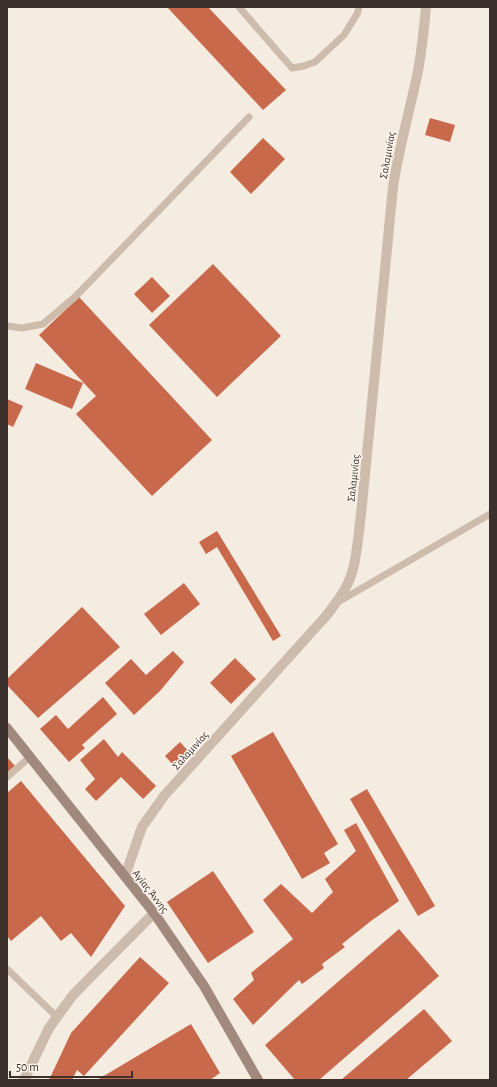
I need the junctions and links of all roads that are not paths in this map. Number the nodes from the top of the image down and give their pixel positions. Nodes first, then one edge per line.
1 (238, 7) edge
2 (359, 7) edge
3 (426, 7) edge
4 (249, 117) dead end
5 (7, 326) edge
6 (490, 514) edge
7 (336, 603) junction
8 (7, 728) edge
9 (30, 757) junction
10 (7, 777) edge
11 (124, 876) junction
12 (154, 913) junction
13 (7, 969) edge
14 (57, 1017) junction
15 (24, 1080) edge
16 (258, 1080) edge

1 - 2 lane
3 - 7 street, Σαλαμινίας
4 - 5 lane
6 - 7 lane
7 - 11 street, Σαλαμινίας
8 - 9 street, Αγίας Άννης
9 - 10 lane
9 - 11 street, Αγίας Άννης
11 - 12 street, Αγίας Άννης
12 - 14 street
12 - 16 street, Αγίας Άννης
13 - 14 lane
14 - 15 street

